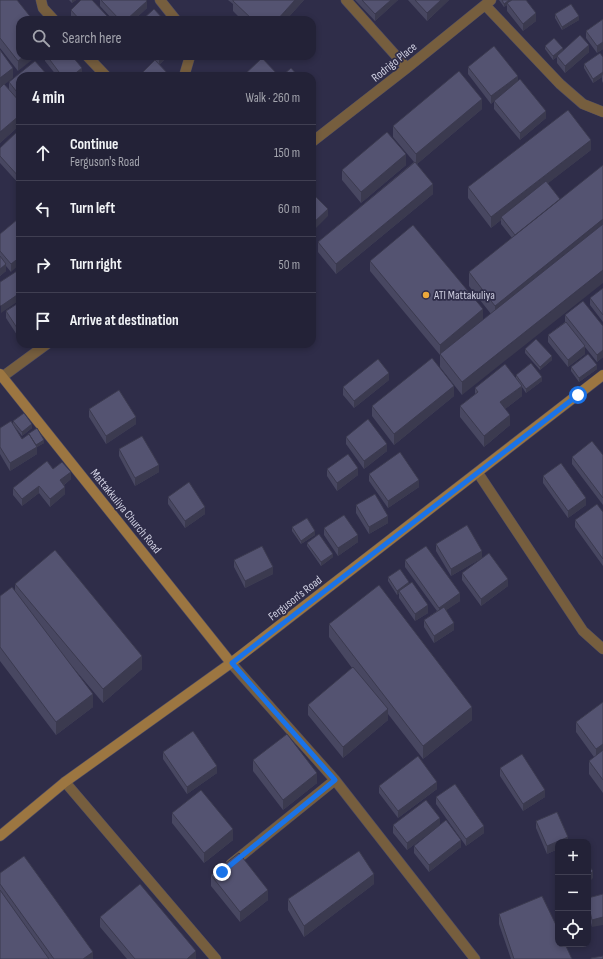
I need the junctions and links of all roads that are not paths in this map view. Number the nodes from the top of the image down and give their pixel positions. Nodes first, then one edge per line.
1 (41, 0) edge
2 (160, 0) edge
3 (346, 0) edge
4 (488, 3) edge
5 (50, 16) edge
6 (173, 16) edge
7 (91, 60) edge
8 (189, 60) edge
9 (408, 68) junction
10 (102, 72) edge
11 (185, 72) edge
12 (603, 112) edge
13 (316, 139) edge
14 (40, 348) edge
15 (603, 375) edge
16 (1, 376) edge
17 (478, 473) junction
18 (603, 649) edge
19 (232, 663) junction
20 (335, 780) junction
21 (65, 782) junction
22 (0, 836) edge
23 (222, 872) edge
24 (216, 959) edge
25 (475, 959) edge

1 - 5 street
2 - 6 street
3 - 9 street
4 - 9 street, Rodrigo Place
4 - 12 street
7 - 10 street
8 - 11 street
9 - 13 street, Rodrigo Place
14 - 16 street
15 - 17 street, Ferguson's Road
16 - 19 street, Mattakkuliya Church Road
17 - 18 street
17 - 19 street, Ferguson's Road
19 - 20 street
19 - 21 street, Ferguson's Road
20 - 23 street
20 - 25 street
21 - 22 street, Ferguson's Road
21 - 24 street

